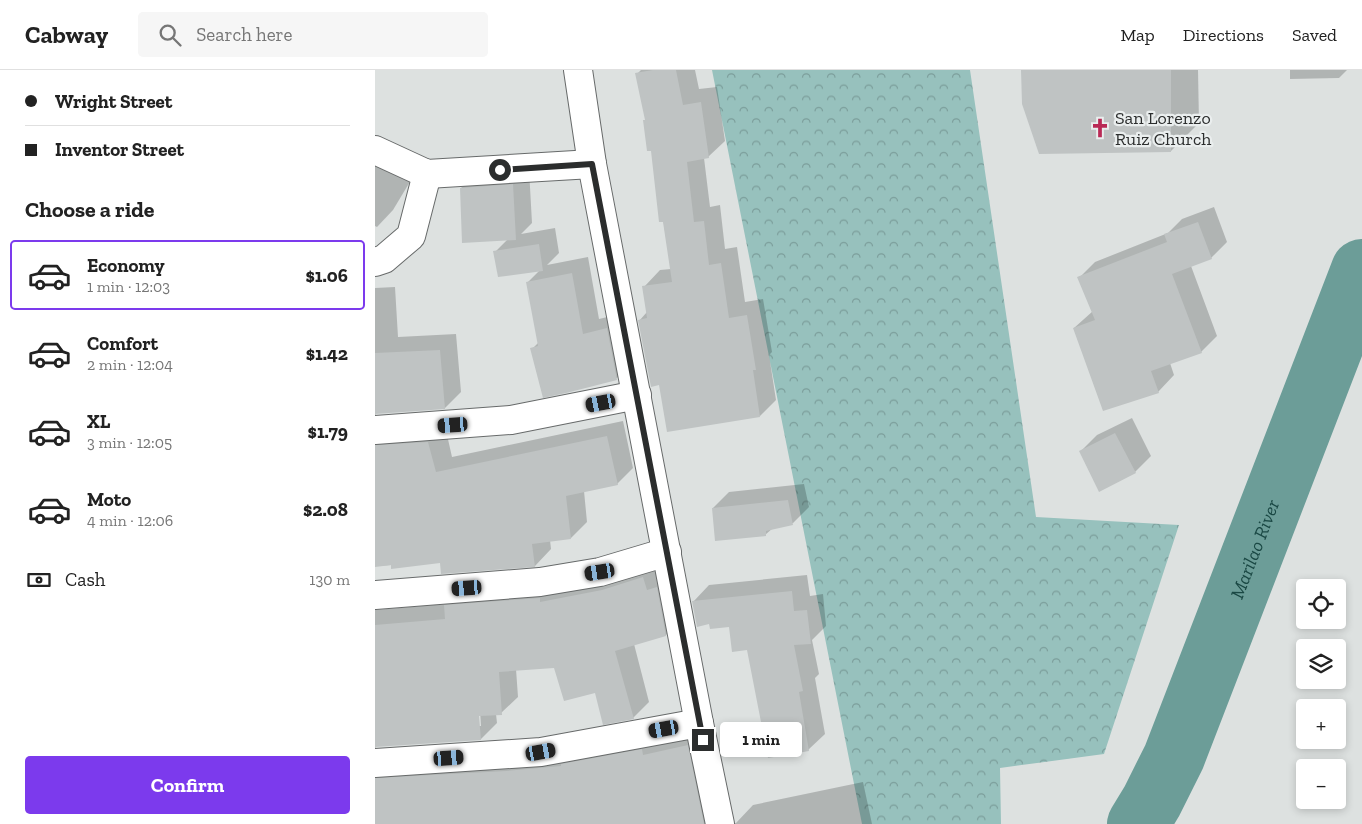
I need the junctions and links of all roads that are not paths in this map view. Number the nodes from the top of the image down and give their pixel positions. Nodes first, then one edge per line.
1 (578, 70) edge
2 (375, 150) edge
3 (592, 164) junction
4 (427, 174) junction
5 (375, 262) edge
6 (637, 396) junction
7 (375, 430) edge
8 (667, 552) junction
9 (375, 595) edge
10 (699, 723) junction
11 (375, 763) edge
12 (720, 824) edge

1 - 3 street
2 - 4 street
3 - 4 street
3 - 6 street
4 - 5 street
6 - 7 street
6 - 8 street
8 - 9 street
8 - 10 street
10 - 11 street
10 - 12 street

